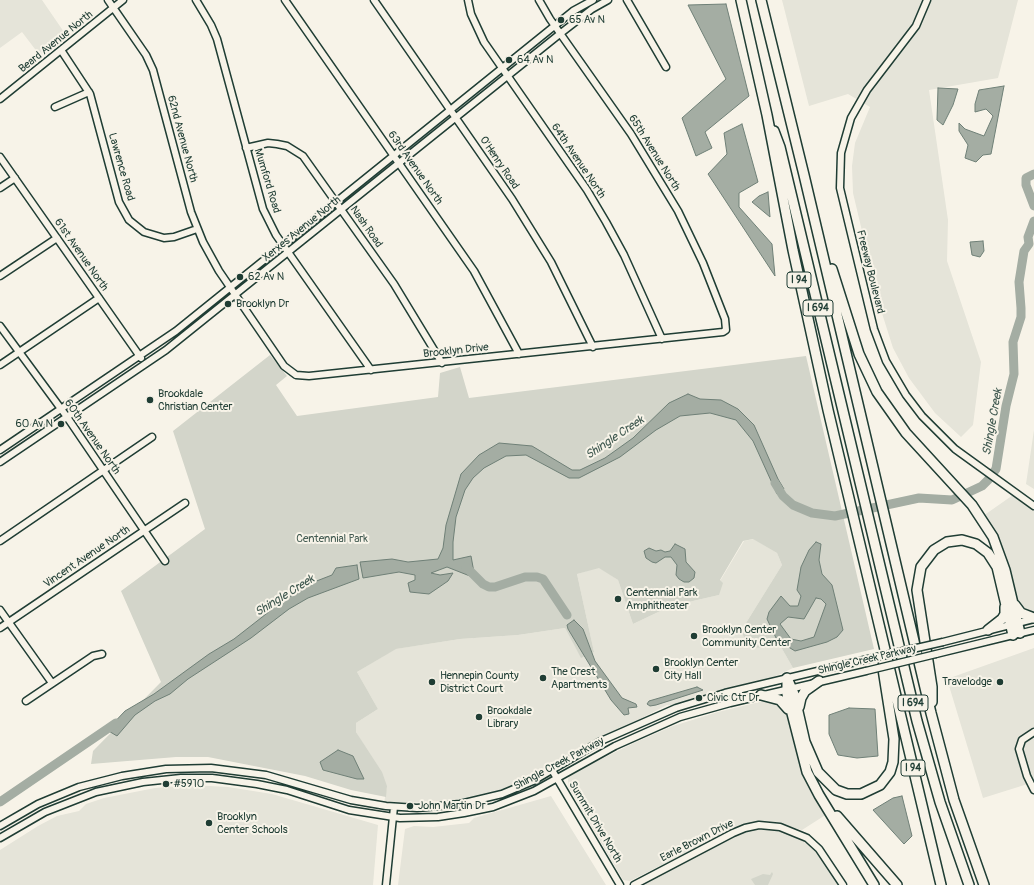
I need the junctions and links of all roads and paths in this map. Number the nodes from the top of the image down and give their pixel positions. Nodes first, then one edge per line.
1 (108, 0) edge
2 (124, 0) edge
3 (196, 0) edge
4 (285, 0) edge
5 (374, 0) edge
6 (468, 0) edge
7 (538, 0) edge
8 (593, 0) edge
9 (608, 0) edge
10 (627, 0) edge
11 (741, 0) edge
12 (761, 0) edge
13 (927, 0) edge
14 (114, 8) junction
15 (556, 26) junction
16 (561, 33) junction
17 (61, 50) junction
18 (666, 67) dead end
19 (503, 68) junction
20 (508, 76) junction
21 (89, 92) junction
22 (0, 99) edge
23 (55, 107) dead end
24 (451, 110) junction
25 (767, 115) junction
26 (456, 118) junction
27 (246, 148) junction
28 (394, 156) junction
29 (0, 157) edge
30 (399, 163) junction
31 (804, 175) junction
32 (15, 178) junction
33 (0, 188) edge
34 (336, 202) junction
35 (342, 210) junction
36 (197, 229) junction
37 (57, 238) junction
38 (283, 244) junction
39 (290, 252) junction
40 (0, 276) edge
41 (230, 287) junction
42 (236, 295) junction
43 (99, 298) junction
44 (0, 326) edge
45 (726, 330) joint
46 (662, 339) junction
47 (593, 347) junction
48 (19, 352) junction
49 (519, 354) junction
50 (140, 356) junction
51 (442, 362) junction
52 (146, 364) junction
53 (0, 365) edge
54 (370, 370) junction
55 (61, 409) junction
56 (67, 417) junction
57 (152, 437) dead end
58 (0, 450) edge
59 (0, 462) edge
60 (103, 471) junction
61 (185, 502) dead end
62 (1034, 506) edge
63 (144, 529) junction
64 (0, 541) edge
65 (165, 560) dead end
66 (1009, 601) junction
67 (0, 610) edge
68 (1034, 619) edge
69 (9, 622) junction
70 (1014, 624) junction
71 (0, 628) edge
72 (988, 630) junction
73 (1034, 630) edge
74 (1016, 634) junction
75 (885, 652) junction
76 (102, 654) dead end
77 (787, 678) junction
78 (819, 681) junction
79 (52, 683) junction
80 (789, 688) junction
81 (761, 695) junction
82 (26, 701) dead end
83 (931, 713) junction
84 (793, 722) junction
85 (802, 727) junction
86 (1034, 732) edge
87 (552, 770) junction
88 (557, 779) junction
89 (811, 781) junction
90 (1034, 790) edge
91 (394, 807) junction
92 (392, 816) junction
93 (0, 826) edge
94 (0, 838) edge
95 (386, 885) edge
96 (620, 885) edge
97 (634, 885) edge
98 (843, 885) edge
99 (874, 885) edge
100 (898, 885) edge
101 (941, 885) edge
102 (969, 885) edge
103 (984, 885) edge

1 - 14 street, 62nd Avenue North
2 - 14 street, Beard Avenue North
3 - 27 street, Mumford Road
4 - 28 street, 63rd Avenue North
5 - 24 street, O'Henry Road
6 - 19 street, 64th Avenue North
7 - 15 street, 65th Avenue North
8 - 15 street, Xerxes Avenue North
9 - 16 street, Xerxes Avenue North
10 - 18 street
11 - 25 highway, I 94
12 - 31 highway, I 94
13 - 62 street, Freeway Boulevard
14 - 17 street, Beard Avenue North
14 - 36 street, 62nd Avenue North
15 - 16 street, 65th Avenue North
15 - 19 street, Xerxes Avenue North
16 - 20 street, Xerxes Avenue North
16 - 45 street, 65th Avenue North
17 - 21 street, Lawrence Road
17 - 22 street, Beard Avenue North
19 - 20 street, 64th Avenue North
19 - 24 street, Xerxes Avenue North
20 - 26 street, Xerxes Avenue North
20 - 46 street, 64th Avenue North
21 - 23 street
21 - 36 street, Lawrence Road
24 - 26 street, O'Henry Road
24 - 28 street, Xerxes Avenue North
25 - 75 highway, I 94
25 - 102 highway, I 694
26 - 30 street, Xerxes Avenue North
26 - 47 street, O'Henry Road
27 - 34 street, Nash Road
27 - 38 street, Mumford Road
28 - 30 street, 63rd Avenue North
28 - 34 street, Xerxes Avenue North
29 - 32 street, 61st Avenue North
30 - 35 street, Xerxes Avenue North
30 - 49 street, 63rd Avenue North
31 - 66 highway
31 - 83 highway, I 94
32 - 33 street
32 - 37 street, 61st Avenue North
34 - 35 street, Nash Road
34 - 38 street, Xerxes Avenue North
35 - 39 street, Xerxes Avenue North
35 - 51 street, Nash Road
36 - 41 street, 62nd Avenue North
37 - 40 street
37 - 43 street, 61st Avenue North
38 - 39 street, Mumford Road
38 - 41 street, Xerxes Avenue North
39 - 42 street, Xerxes Avenue North
39 - 54 street, Mumford Road
41 - 42 street, Brooklyn Drive
41 - 50 street, Xerxes Avenue North
42 - 52 street, Xerxes Avenue North
42 - 54 street, Brooklyn Drive
43 - 48 street
43 - 50 street, 61st Avenue North
44 - 48 street, 60th Avenue North
45 - 46 street, Brooklyn Drive
46 - 47 street, Brooklyn Drive
47 - 49 street, Brooklyn Drive
48 - 53 street
48 - 55 street, 60th Avenue North
49 - 51 street, Brooklyn Drive
50 - 52 street, 61st Avenue North
50 - 55 street, Xerxes Avenue North
51 - 54 street, Brooklyn Drive
52 - 56 street, Xerxes Avenue North
55 - 56 street, 60th Avenue North
55 - 58 street, Xerxes Avenue North
56 - 59 street, Xerxes Avenue North
56 - 60 street, 60th Avenue North
57 - 60 street
60 - 63 street, 60th Avenue North
60 - 64 street
61 - 63 street, Vincent Avenue North
63 - 65 street, 60th Avenue North
63 - 69 street, Vincent Avenue North
66 - 68 highway
66 - 70 highway
66 - 72 highway
66 - 83 highway
67 - 69 street
68 - 70 street, Shingle Creek Parkway
69 - 71 street, Vincent Avenue North
69 - 79 street
70 - 72 street, Shingle Creek Parkway
70 - 74 highway
72 - 77 street, Shingle Creek Parkway, bridge
73 - 74 street, Shingle Creek Parkway
74 - 78 street, Shingle Creek Parkway, bridge
75 - 85 highway
75 - 101 highway, I 94
76 - 79 street
77 - 80 highway
77 - 87 street, Shingle Creek Parkway
78 - 80 street, Shingle Creek Parkway
78 - 85 highway
79 - 82 street
80 - 81 street, Shingle Creek Parkway
80 - 84 highway
80 - 85 highway
81 - 84 highway
81 - 88 street, Shingle Creek Parkway
83 - 103 highway, I 94
84 - 89 highway
86 - 90 street
87 - 88 street, Summit Drive North
87 - 91 street, Shingle Creek Parkway
88 - 92 street, Shingle Creek Parkway
88 - 96 street, Summit Drive North
89 - 99 highway
89 - 100 highway
91 - 92 street
91 - 93 street, Shingle Creek Parkway
92 - 94 street, Shingle Creek Parkway
92 - 95 street
97 - 98 street, Earle Brown Drive

